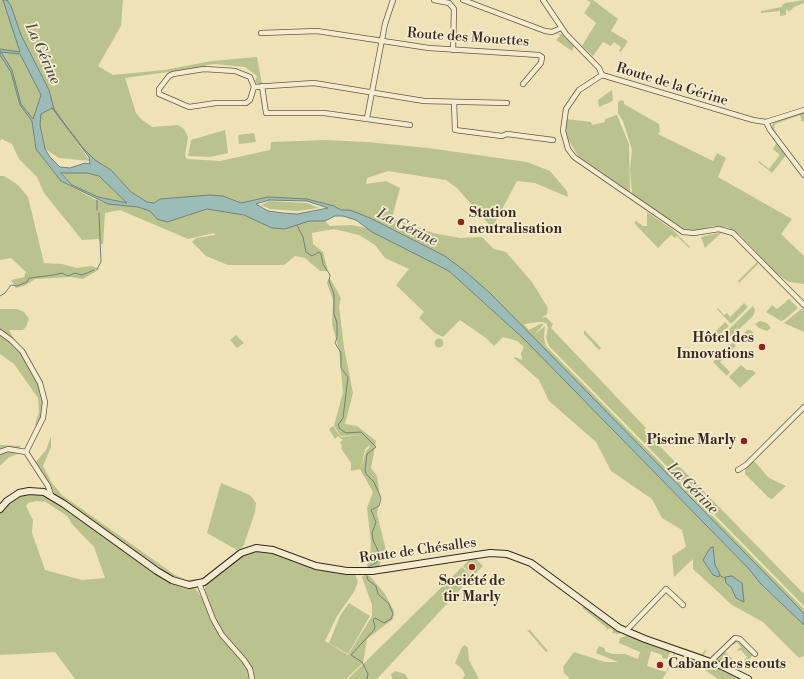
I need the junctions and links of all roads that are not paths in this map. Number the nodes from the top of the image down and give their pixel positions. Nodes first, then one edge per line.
1 (393, 0) edge
2 (434, 0) edge
3 (463, 0) edge
4 (543, 0) edge
5 (561, 28) junction
6 (261, 33) dead end
7 (382, 41) junction
8 (453, 50) junction
9 (602, 74) junction
10 (523, 84) dead end
11 (254, 86) junction
12 (262, 86) junction
13 (373, 92) junction
14 (454, 102) junction
15 (507, 103) dead end
16 (804, 110) edge
17 (367, 118) junction
18 (766, 122) junction
19 (410, 125) dead end
20 (553, 140) dead end
21 (804, 175) edge
22 (804, 305) edge
23 (0, 332) edge
24 (804, 407) edge
25 (0, 452) edge
26 (26, 452) junction
27 (738, 470) dead end
28 (50, 495) junction
29 (0, 509) edge
30 (199, 583) junction
31 (683, 605) dead end
32 (626, 631) junction
33 (755, 654) dead end
34 (710, 662) junction
35 (252, 679) edge
36 (748, 679) edge

1 - 7 street
2 - 8 street
3 - 5 street
4 - 5 street, Route de la Gérine
5 - 9 street, Route de la Gérine
6 - 7 street, Route des Mouettes
7 - 8 street, Route des Mouettes
7 - 13 street
8 - 10 street, Route des Mouettes
9 - 18 street, Route de la Gérine
9 - 22 street
11 - 11 street
11 - 12 street
12 - 13 street
12 - 17 street
13 - 14 street
13 - 17 street
14 - 15 street
14 - 20 street
16 - 18 street, Route de la Gérine
17 - 19 street
18 - 21 street
23 - 26 street
24 - 27 street
25 - 26 street
26 - 28 street
28 - 29 street
28 - 30 street
30 - 32 street, Route de Chésalles
30 - 35 street
31 - 32 street
32 - 34 street, Route de Chésalles
33 - 34 street
34 - 36 street, Route de Chésalles

